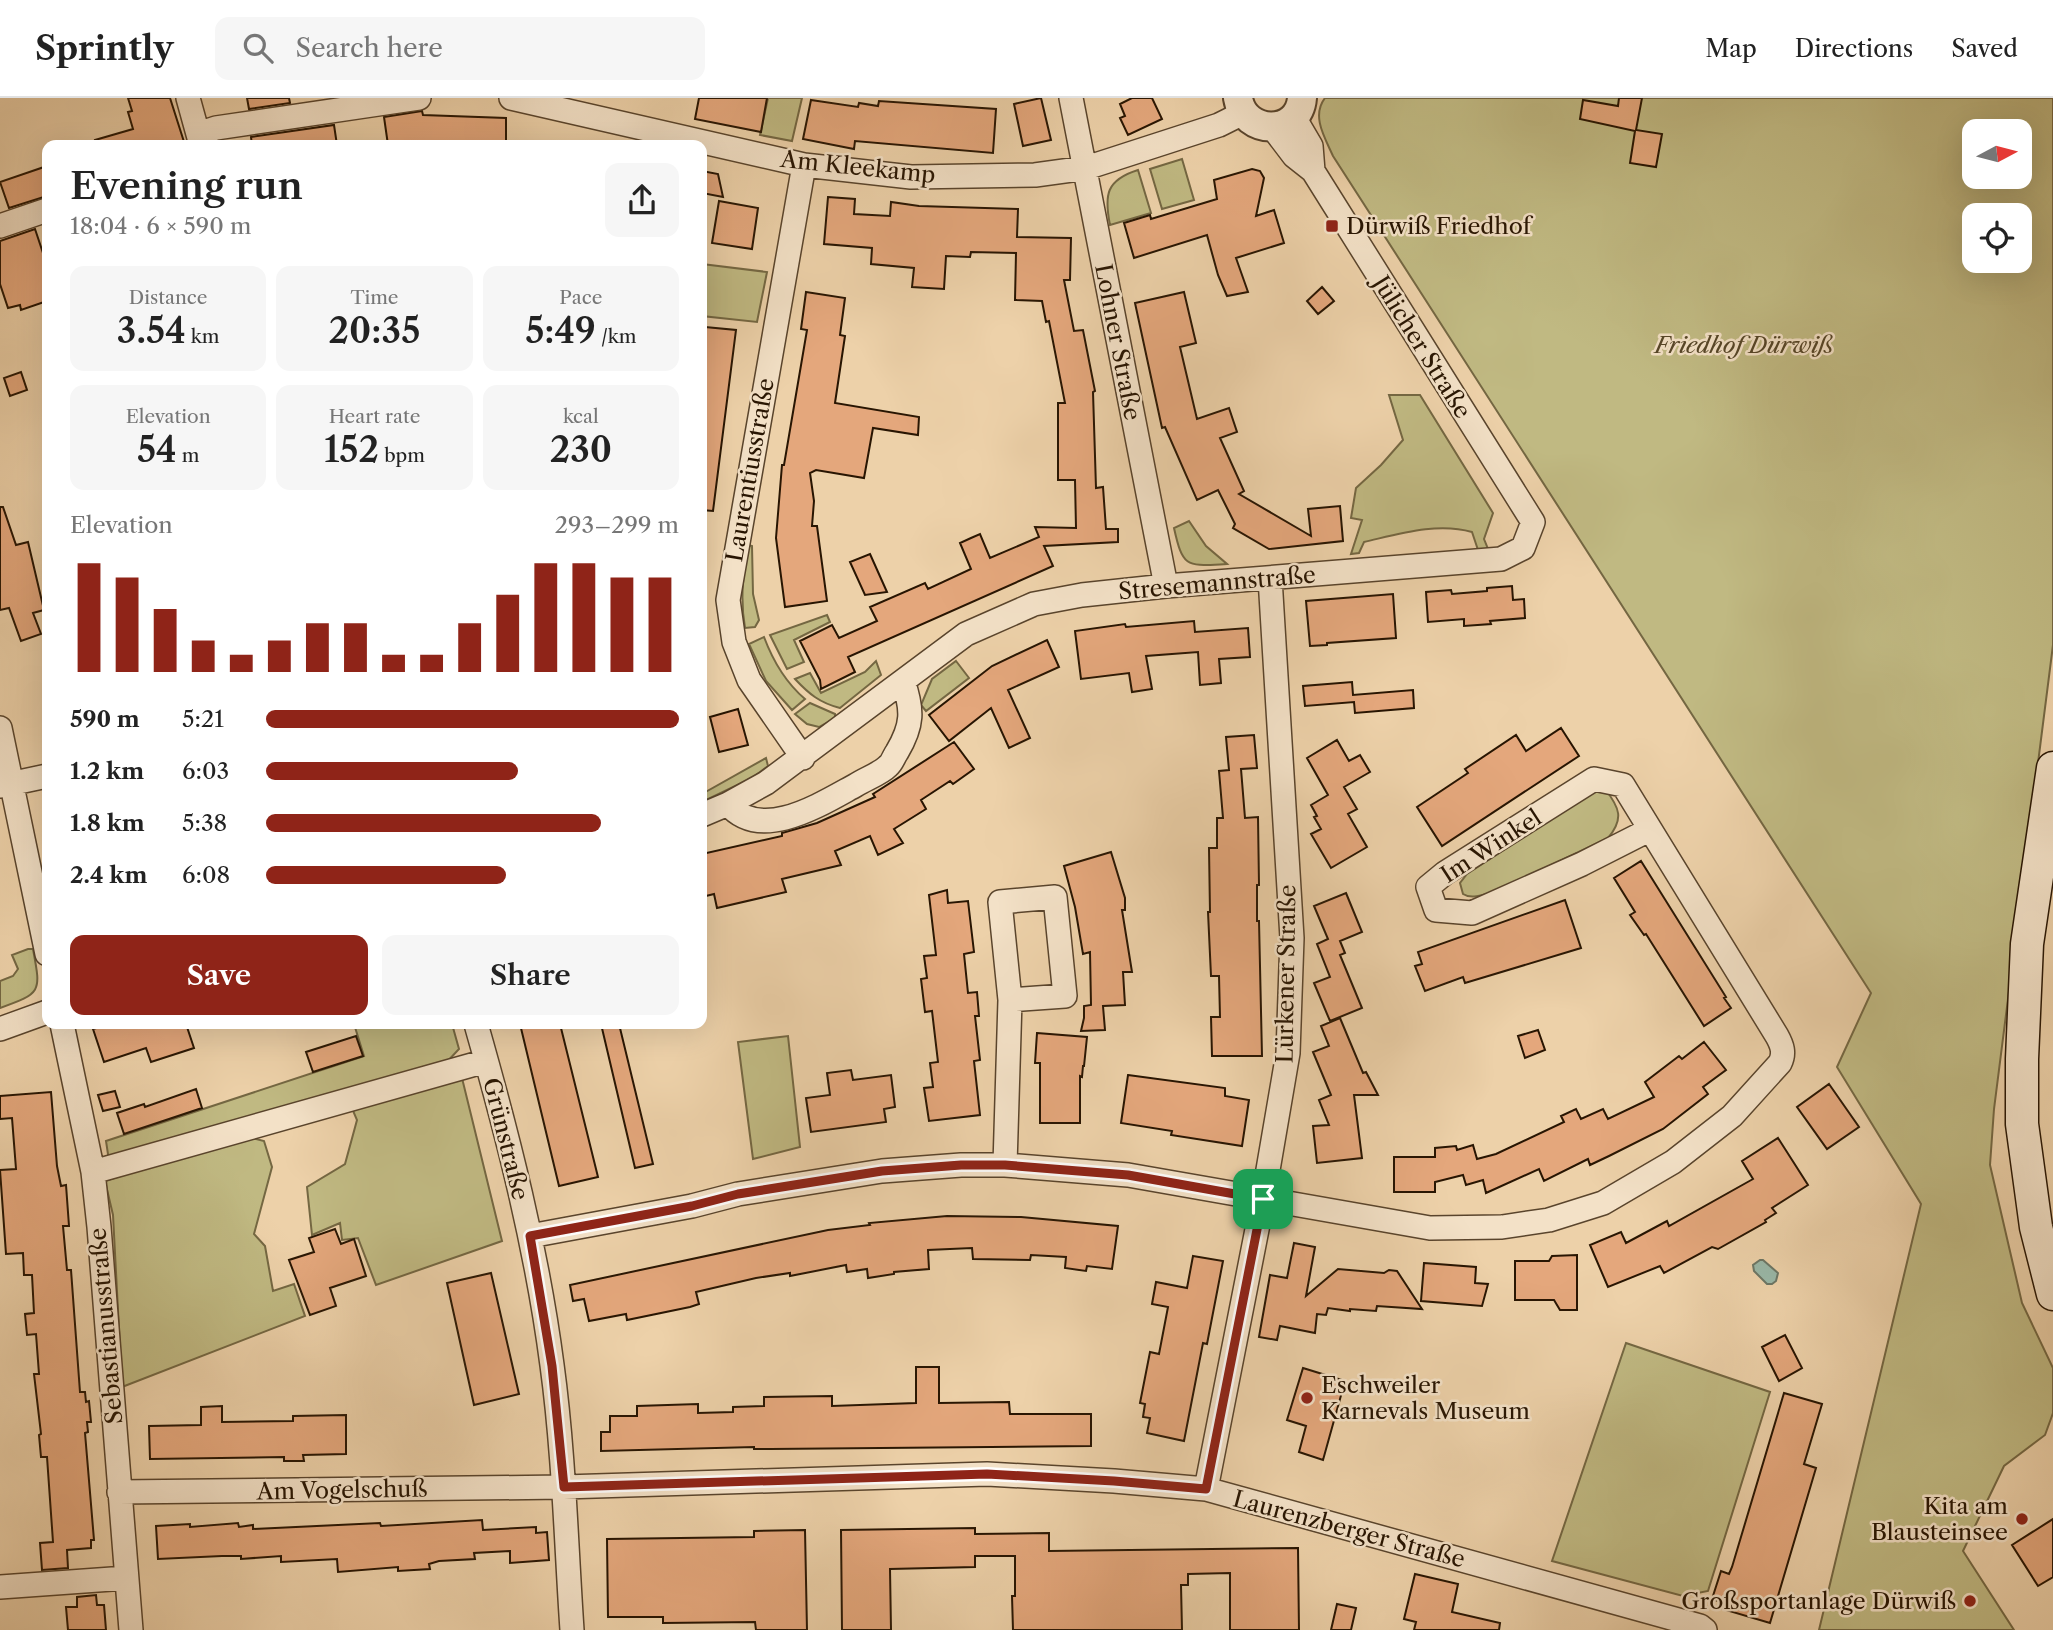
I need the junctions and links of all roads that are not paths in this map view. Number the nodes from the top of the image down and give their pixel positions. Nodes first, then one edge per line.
1 (188, 98) edge
2 (419, 98) edge
3 (511, 98) edge
4 (1071, 98) edge
5 (1240, 106) edge
6 (1290, 114) edge
7 (199, 139) edge
8 (697, 140) edge
9 (707, 142) edge
10 (804, 164) junction
11 (1086, 169) junction
12 (42, 212) edge
13 (0, 226) edge
14 (1533, 522) joint
15 (1269, 579) junction
16 (1166, 586) junction
17 (903, 681) junction
18 (0, 728) edge
19 (803, 758) junction
20 (2053, 768) edge
21 (42, 777) edge
22 (5, 785) edge
23 (728, 804) junction
24 (707, 813) edge
25 (1650, 830) junction
26 (42, 934) edge
27 (1010, 1000) junction
28 (42, 1014) edge
29 (0, 1029) edge
30 (63, 1029) edge
31 (477, 1029) edge
32 (486, 1061) junction
33 (1005, 1165) junction
34 (93, 1172) junction
35 (1263, 1199) junction
36 (530, 1236) junction
37 (2053, 1294) edge
38 (564, 1487) junction
39 (1206, 1489) junction
40 (120, 1492) junction
41 (126, 1577) junction
42 (0, 1587) edge
43 (131, 1630) edge
44 (572, 1630) edge
45 (1705, 1630) edge

1 - 7 street
2 - 7 street
3 - 8 street, Am Kleekamp
4 - 11 street, Lohner Straße
5 - 6 street
5 - 11 street, Am Kleekamp
6 - 14 street, Jülicher Straße
9 - 10 street, Am Kleekamp
10 - 11 street, Am Kleekamp
10 - 19 street, Laurentiusstraße
11 - 16 street, Lohner Straße
12 - 13 street
14 - 15 street, Stresemannstraße
15 - 16 street, Stresemannstraße
15 - 35 street, Lürkener Straße
16 - 17 street, Stresemannstraße
17 - 19 street, Stresemannstraße
17 - 23 street
18 - 22 street
19 - 23 street, Stresemannstraße
20 - 37 main road
21 - 22 street
22 - 26 street
23 - 24 street, Stresemannstraße
25 - 25 street, Im Winkel
25 - 35 street, Im Winkel
27 - 27 street
27 - 33 street
28 - 29 street
30 - 34 street, Sebastianusstraße
31 - 32 street, Grünstraße
32 - 34 street
32 - 36 street, Grünstraße
33 - 35 street
33 - 36 street
34 - 40 street, Sebastianusstraße
35 - 39 street, Lürkener Straße
36 - 38 street, Grünstraße
38 - 39 street, Laurenzberger Straße
38 - 40 street, Am Vogelschuß
38 - 44 street, Grünstraße
39 - 45 street, Laurenzberger Straße
40 - 41 street, Sebastianusstraße
41 - 42 street
41 - 43 street, Sebastianusstraße

